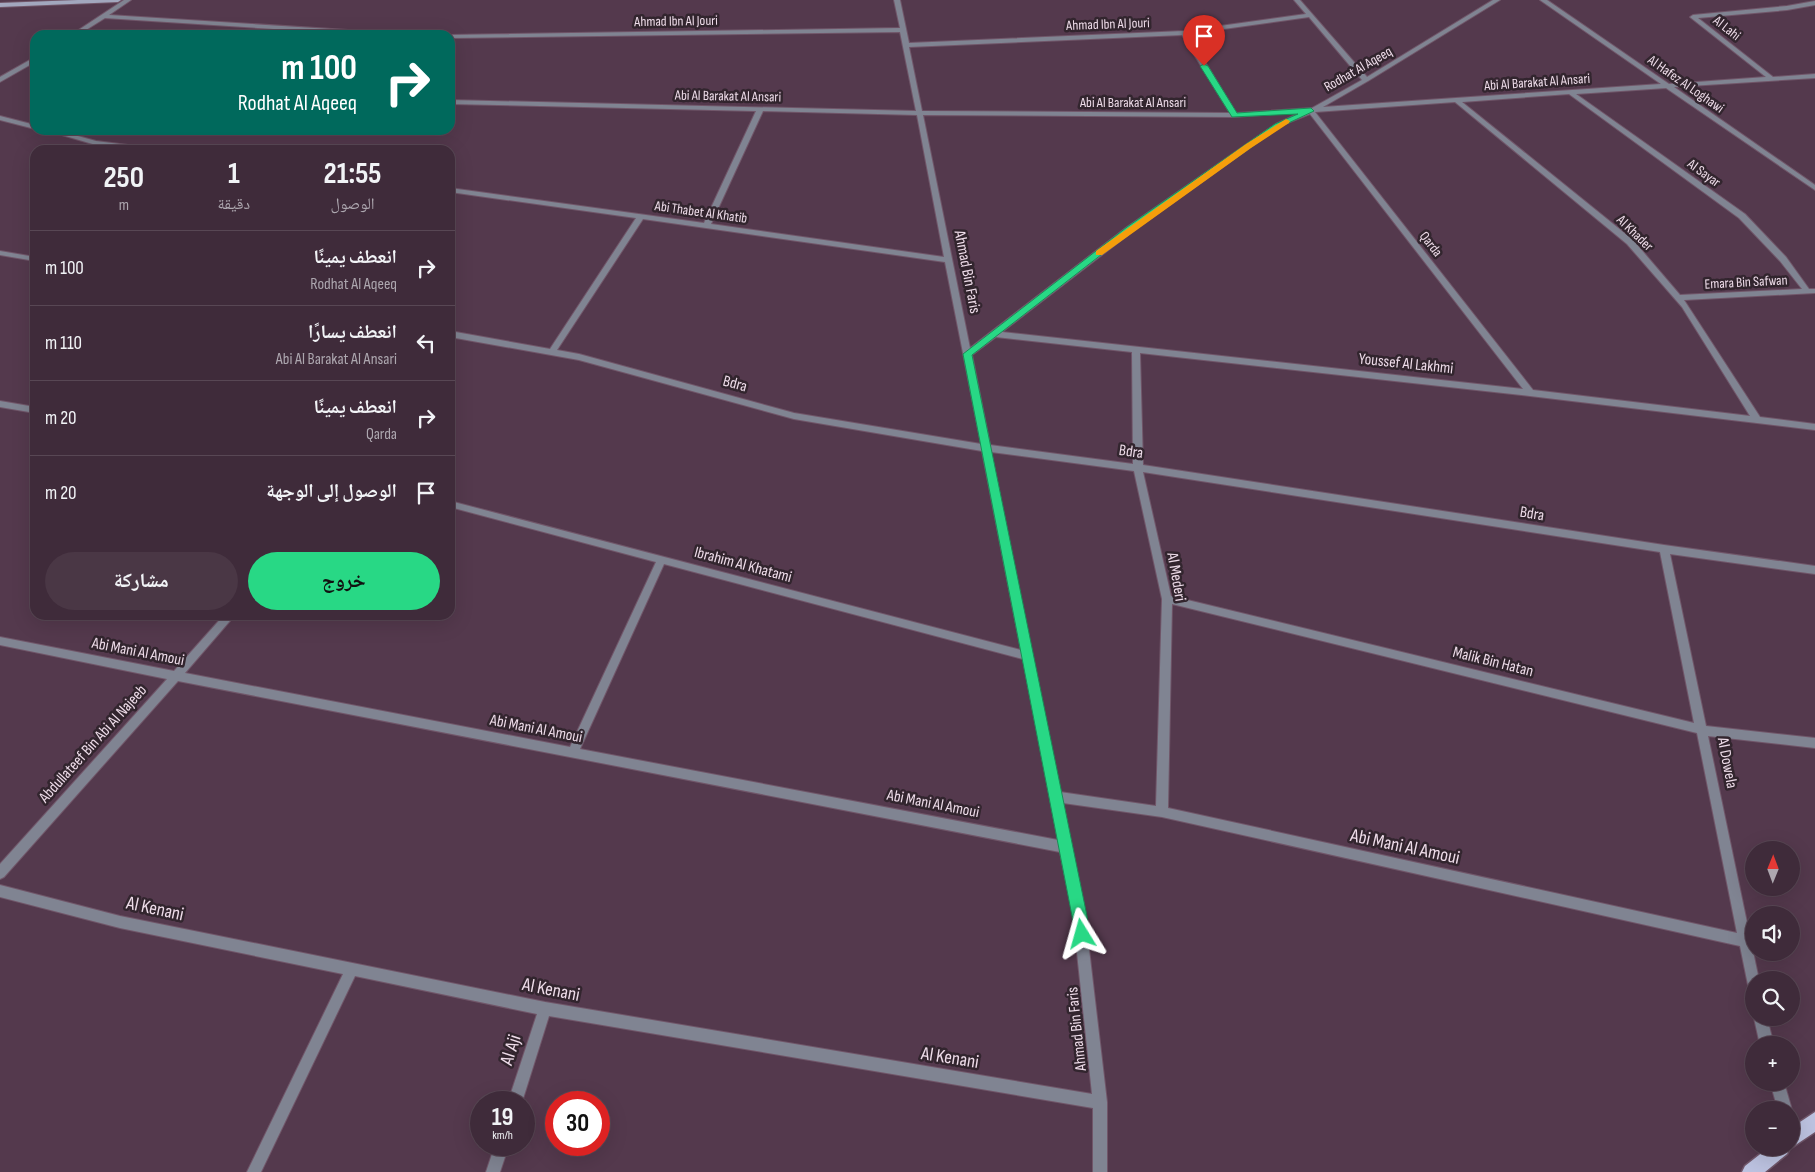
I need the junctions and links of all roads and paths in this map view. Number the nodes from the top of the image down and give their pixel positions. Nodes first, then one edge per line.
1 (118, 0) edge
2 (128, 0) edge
3 (897, 0) edge
4 (1297, 0) edge
5 (1496, 0) edge
6 (1543, 0) edge
7 (1815, 3) edge
8 (0, 5) edge
9 (1310, 14) junction
10 (105, 16) junction
11 (82, 30) edge
12 (318, 30) edge
13 (903, 30) junction
14 (1184, 33) junction
15 (455, 36) edge
16 (906, 45) junction
17 (30, 62) edge
18 (24, 65) junction
19 (30, 66) edge
20 (1815, 76) edge
21 (1772, 79) junction
22 (0, 80) edge
23 (1366, 80) junction
24 (1667, 86) junction
25 (1571, 93) junction
26 (1456, 100) junction
27 (455, 102) edge
28 (760, 110) junction
29 (1311, 111) junction
30 (920, 113) junction
31 (1234, 115) junction
32 (0, 118) edge
33 (30, 126) edge
34 (66, 135) edge
35 (112, 145) edge
36 (1815, 188) edge
37 (455, 191) edge
38 (641, 216) junction
39 (707, 225) junction
40 (0, 253) edge
41 (30, 258) edge
42 (949, 260) junction
43 (1811, 291) edge
44 (1678, 298) junction
45 (994, 334) junction
46 (455, 335) edge
47 (1136, 349) junction
48 (552, 352) junction
49 (968, 354) junction
50 (1530, 393) junction
51 (0, 404) edge
52 (30, 409) edge
53 (1757, 420) junction
54 (1815, 427) edge
55 (986, 448) junction
56 (1138, 468) junction
57 (455, 505) edge
58 (1664, 549) junction
59 (662, 559) junction
60 (1815, 570) edge
61 (1167, 599) junction
62 (226, 620) edge
63 (0, 641) edge
64 (1027, 656) junction
65 (176, 676) junction
66 (1702, 730) junction
67 (1815, 743) edge
68 (573, 752) junction
69 (1056, 797) junction
70 (1162, 812) junction
71 (1065, 847) junction
72 (0, 873) edge
73 (0, 891) edge
74 (1745, 941) joint
75 (352, 969) junction
76 (545, 1009) junction
77 (519, 1091) edge
78 (1100, 1102) junction
79 (1815, 1121) edge
80 (1800, 1131) edge
81 (498, 1156) edge
82 (1769, 1156) edge
83 (254, 1172) edge
84 (493, 1172) edge
85 (1100, 1172) edge
86 (1751, 1172) edge

1 - 8 main road
2 - 10 street
3 - 13 street, Ahmad Bin Faris
4 - 9 street
5 - 23 street, Rodhat Al Aqeeq
6 - 24 street, Al Hafez Al Loghawi
7 - 21 street, Al Lahi
9 - 14 street, Ahmad Ibn Al Jouri
9 - 23 street
10 - 11 street
10 - 12 street
13 - 15 street, Ahmad Ibn Al Jouri
13 - 16 street, Ahmad Bin Faris
14 - 16 street, Ahmad Ibn Al Jouri
14 - 31 street
16 - 30 street, Ahmad Bin Faris
17 - 18 street
18 - 19 street
18 - 22 street
20 - 21 street, Abi Al Barakat Al Ansari
21 - 24 street, Abi Al Barakat Al Ansari
23 - 29 street, Rodhat Al Aqeeq
24 - 25 street, Abi Al Barakat Al Ansari
24 - 36 street, Al Hafez Al Loghawi
25 - 26 street, Abi Al Barakat Al Ansari
25 - 43 street, Al Sayar
26 - 29 street, Abi Al Barakat Al Ansari
26 - 44 street, Al Khader
27 - 28 street, Abi Al Barakat Al Ansari
28 - 30 street, Abi Al Barakat Al Ansari
28 - 39 street
29 - 31 street, Abi Al Barakat Al Ansari
29 - 45 street, Rodhat Al Aqeeq
29 - 50 street, Qarda
30 - 31 street, Abi Al Barakat Al Ansari
30 - 42 street, Ahmad Bin Faris
32 - 33 street
34 - 35 street
37 - 38 street, Abi Thabet Al Khatib
38 - 39 street, Abi Thabet Al Khatib
38 - 48 street
39 - 42 street, Abi Thabet Al Khatib
40 - 41 street
42 - 49 street, Ahmad Bin Faris
43 - 44 street, Emara Bin Safwan
44 - 53 street, Al Khader
45 - 47 street, Youssef Al Lakhmi
45 - 49 street, Rodhat Al Aqeeq
46 - 48 street, Bdra
47 - 50 street, Youssef Al Lakhmi
47 - 56 street, Al Mederi
48 - 55 street, Bdra
49 - 55 street, Ahmad Bin Faris
50 - 53 street, Youssef Al Lakhmi
51 - 52 street
53 - 54 street, Youssef Al Lakhmi
55 - 56 street, Bdra
55 - 64 street, Ahmad Bin Faris
56 - 58 street, Bdra
56 - 61 street, Al Mederi
57 - 59 street, Ibrahim Al Khatami
58 - 60 street, Bdra
58 - 66 street, Al Dowela
59 - 64 street, Ibrahim Al Khatami
59 - 68 street
61 - 66 street, Malik Bin Hatan
61 - 70 street, Al Mederi
62 - 65 street, Abdullateef Bin Abi Al Najeeb
63 - 65 street, Abi Mani Al Amoui
64 - 69 street, Ahmad Bin Faris
65 - 68 street, Abi Mani Al Amoui
65 - 72 street, Abdullateef Bin Abi Al Najeeb
66 - 67 street, Malik Bin Hatan
66 - 74 street, Al Dowela
68 - 71 street, Abi Mani Al Amoui
69 - 70 street, Abi Mani Al Amoui
69 - 71 street, Ahmad Bin Faris
70 - 74 street, Abi Mani Al Amoui
71 - 78 street, Ahmad Bin Faris
73 - 75 street, Al Kenani
75 - 76 street, Al Kenani
75 - 83 street
76 - 77 street, Al Aji
76 - 78 street, Al Kenani
78 - 85 street, Ahmad Bin Faris
79 - 80 main road
81 - 84 street
82 - 86 main road

